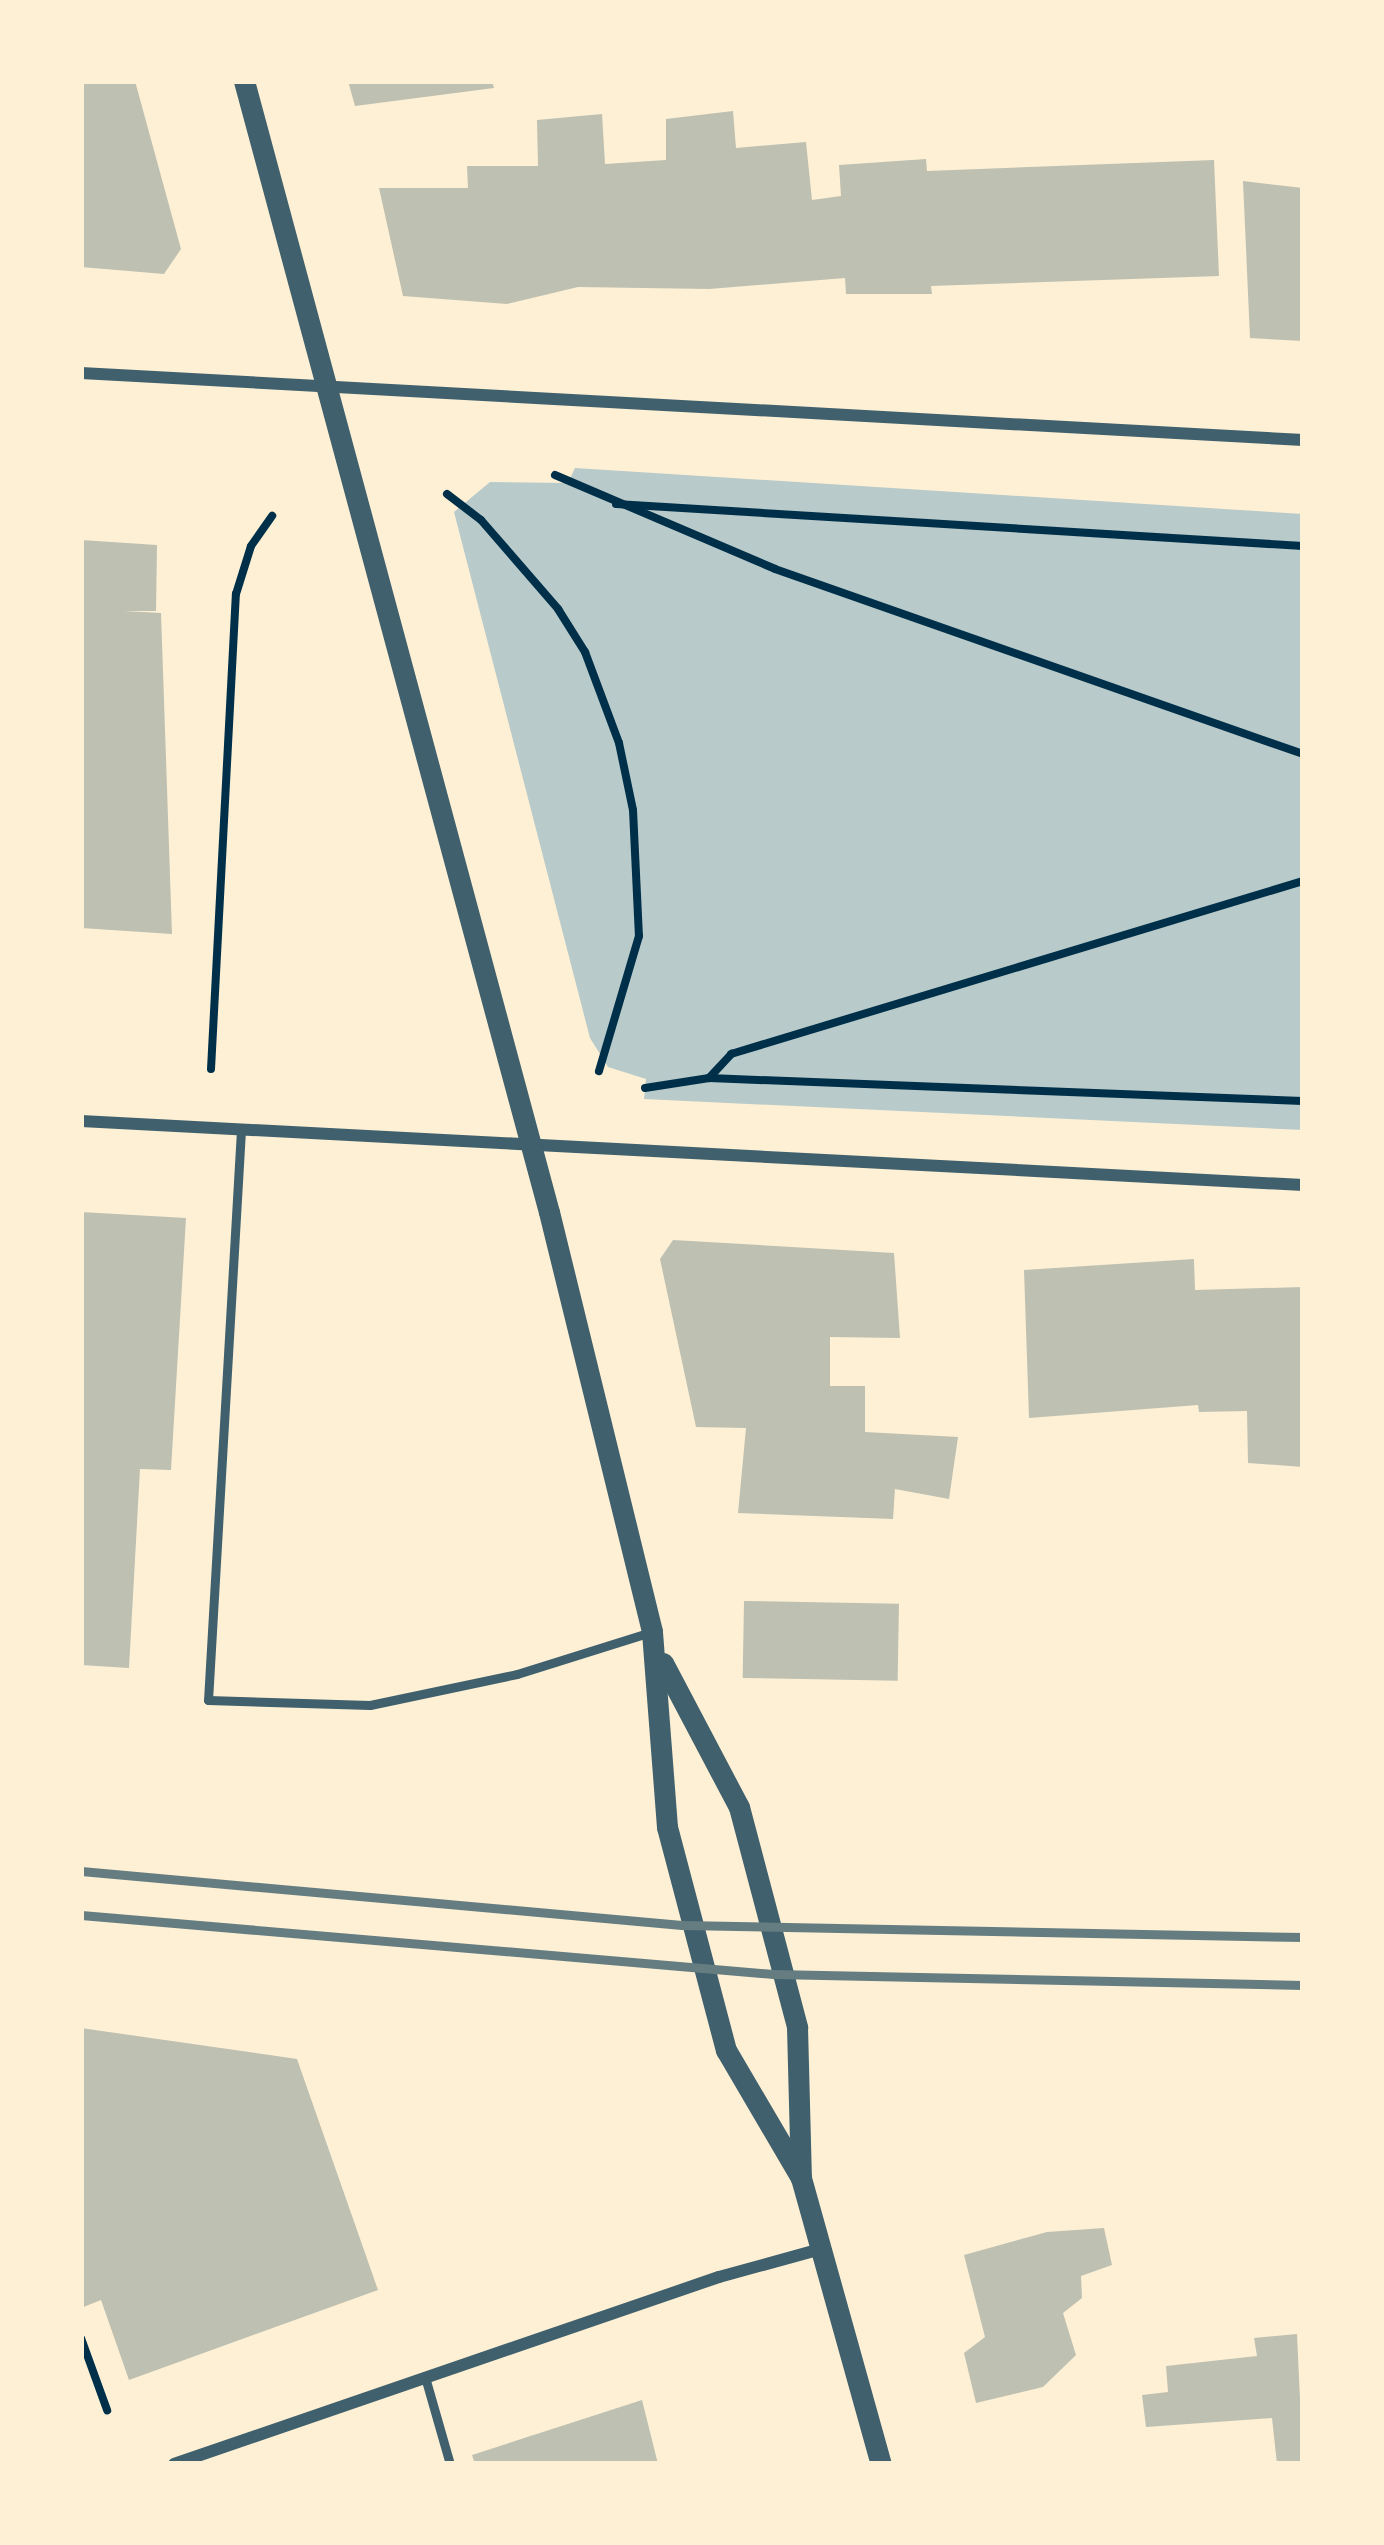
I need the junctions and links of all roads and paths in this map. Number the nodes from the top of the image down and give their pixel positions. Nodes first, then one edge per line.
1 (244, 81) edge
2 (81, 374) edge
3 (325, 387) junction
4 (1303, 440) edge
5 (555, 475) dead end
6 (447, 494) dead end
7 (611, 503) junction
8 (272, 516) dead end
9 (1303, 546) edge
10 (1303, 754) edge
11 (1303, 881) edge
12 (211, 1069) dead end
13 (599, 1072) dead end
14 (709, 1078) junction
15 (645, 1088) dead end
16 (1303, 1101) edge
17 (81, 1121) edge
18 (242, 1130) junction
19 (530, 1145) junction
20 (1303, 1185) edge
21 (655, 1642) junction
22 (801, 2178) junction
23 (821, 2249) junction
24 (81, 2338) edge
25 (425, 2376) junction
26 (106, 2410) dead end
27 (174, 2464) edge
28 (450, 2464) edge
29 (881, 2464) edge

1 - 3 street
2 - 3 street
3 - 4 street
3 - 19 street
5 - 7 path
6 - 13 path
7 - 9 path
7 - 10 path
8 - 12 path
11 - 14 path
14 - 15 path
14 - 16 path
17 - 18 street
18 - 19 street
18 - 21 lane
19 - 20 street
19 - 21 street
21 - 22 street
21 - 22 street
22 - 23 street
23 - 25 street
23 - 29 street
24 - 26 path
25 - 27 street
25 - 28 lane

